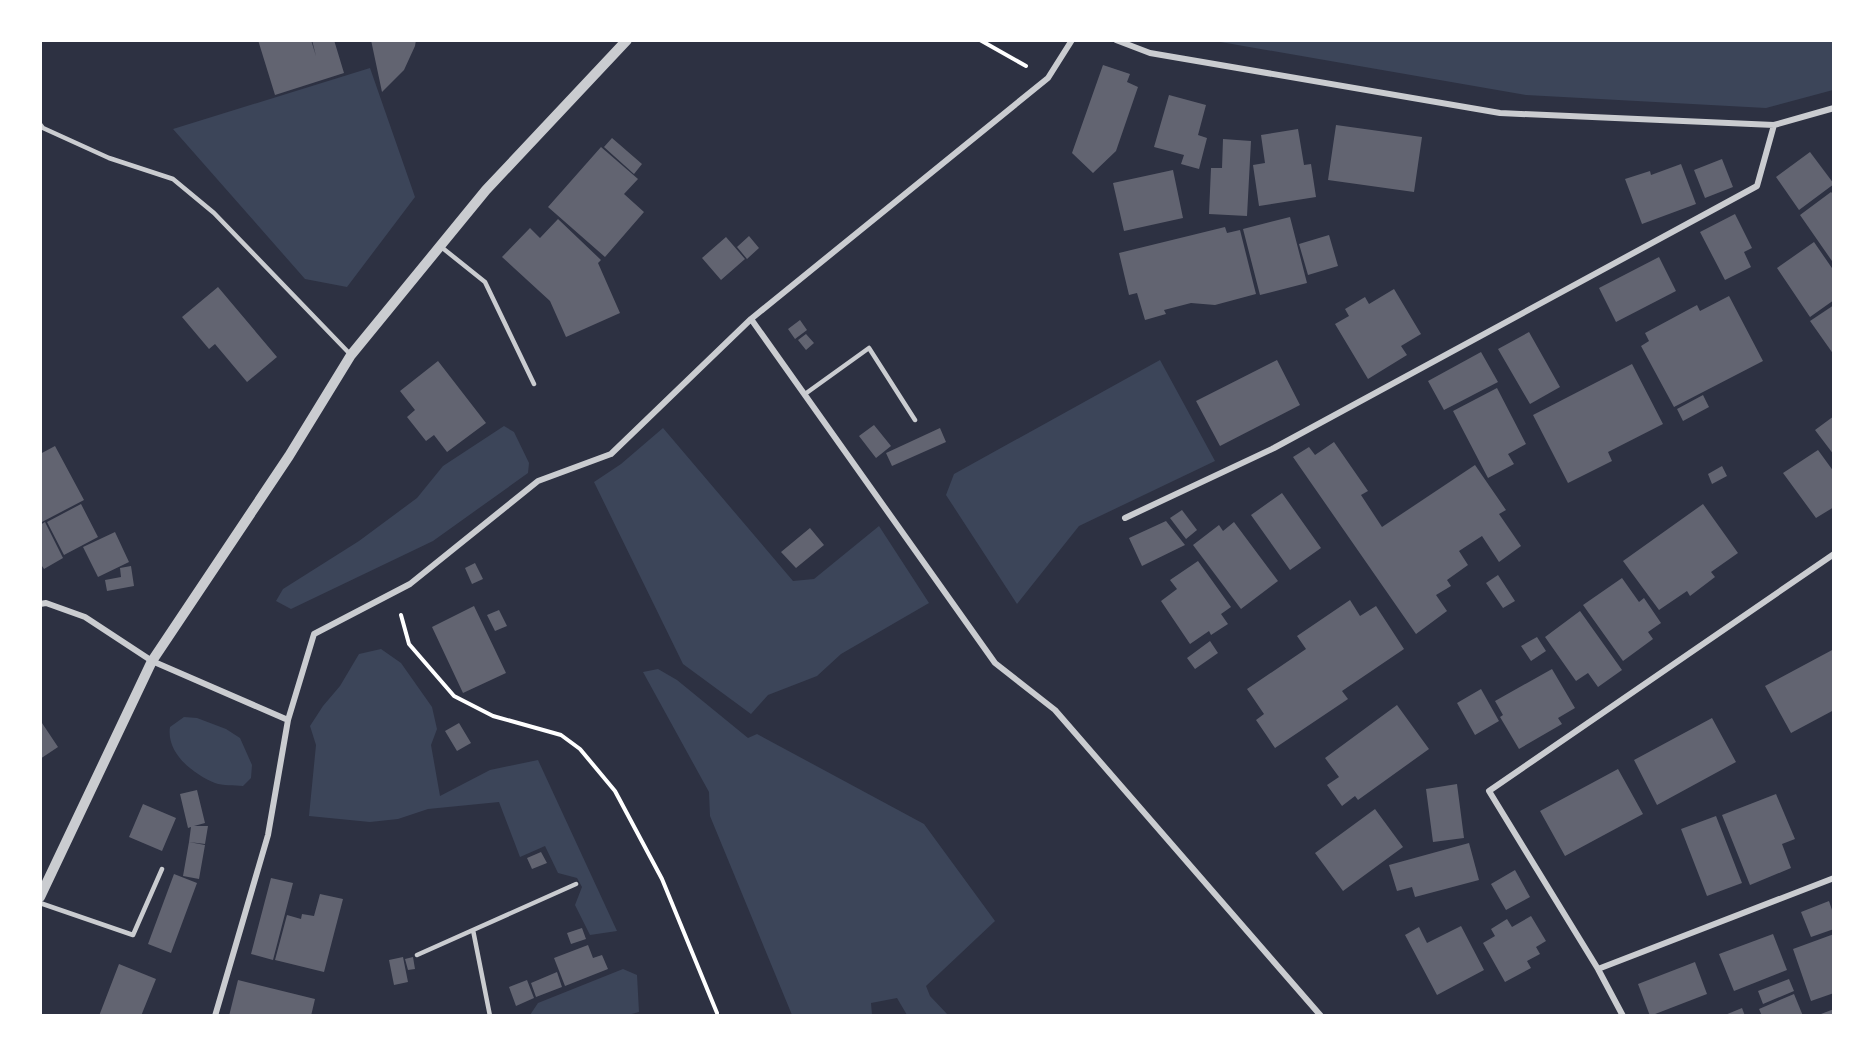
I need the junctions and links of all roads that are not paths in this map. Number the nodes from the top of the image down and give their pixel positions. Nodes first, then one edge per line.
1 (627, 40) edge
2 (1072, 40) edge
3 (1116, 40) edge
4 (1833, 108) edge
5 (40, 124) edge
6 (1774, 125) junction
7 (440, 246) junction
8 (751, 319) junction
9 (351, 355) junction
10 (534, 384) dead end
11 (804, 394) junction
12 (915, 420) dead end
13 (1125, 518) dead end
14 (1833, 554) edge
15 (40, 604) edge
16 (152, 661) junction
17 (288, 720) junction
18 (162, 869) dead end
19 (1833, 878) edge
20 (576, 884) dead end
21 (40, 897) edge
22 (40, 903) edge
23 (473, 930) junction
24 (417, 955) dead end
25 (1598, 969) junction
26 (214, 1016) edge
27 (490, 1016) edge
28 (1321, 1016) edge
29 (1623, 1016) edge

1 - 7 street
2 - 8 street
3 - 6 street
4 - 6 street
5 - 9 lane
6 - 13 street
7 - 9 street
7 - 10 lane
8 - 11 street
8 - 17 street
9 - 16 street
11 - 12 lane
11 - 28 street
14 - 25 street
15 - 16 street
16 - 17 street
16 - 21 street
17 - 26 street
18 - 22 lane
19 - 25 street
20 - 23 lane
23 - 24 lane
23 - 27 lane
25 - 29 street

